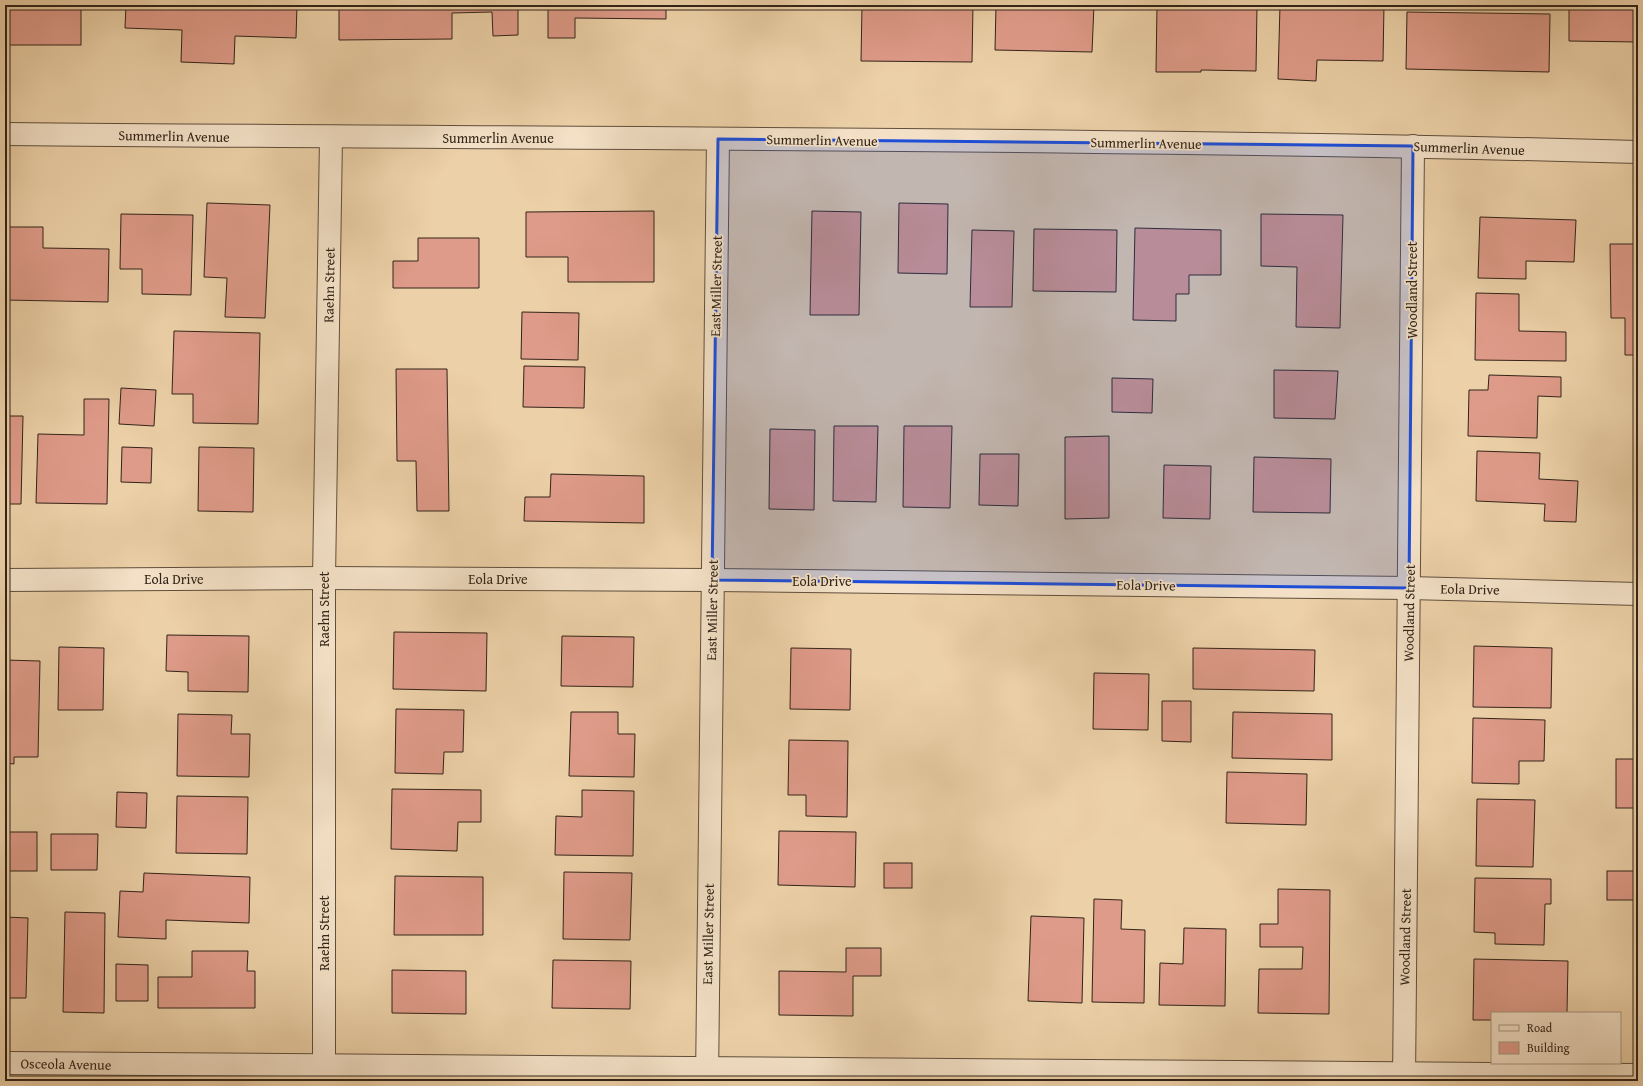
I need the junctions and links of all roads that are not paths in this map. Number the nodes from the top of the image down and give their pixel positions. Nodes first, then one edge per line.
1 (5, 134) edge
2 (331, 137) junction
3 (718, 139) junction
4 (1413, 146) junction
5 (1638, 152) edge
6 (324, 578) junction
7 (5, 580) edge
8 (712, 580) junction
9 (1409, 588) junction
10 (1638, 594) edge
11 (5, 1063) edge
12 (324, 1074) edge
13 (707, 1074) edge
14 (1638, 1075) edge
15 (1404, 1077) edge

1 - 2 street, Summerlin Avenue
2 - 3 street, Summerlin Avenue
2 - 6 street, Raehn Street
3 - 4 street, Summerlin Avenue
3 - 8 street, East Miller Street
4 - 5 street, Summerlin Avenue
4 - 9 street, Woodland Street
6 - 7 street, Eola Drive
6 - 8 street, Eola Drive
6 - 12 street, Raehn Street
8 - 9 street, Eola Drive
8 - 13 street, East Miller Street
9 - 10 street, Eola Drive
9 - 15 street, Woodland Street
11 - 12 street, Osceola Avenue
12 - 13 street, Osceola Avenue
13 - 15 street, Osceola Avenue
14 - 15 street, Osceola Avenue

